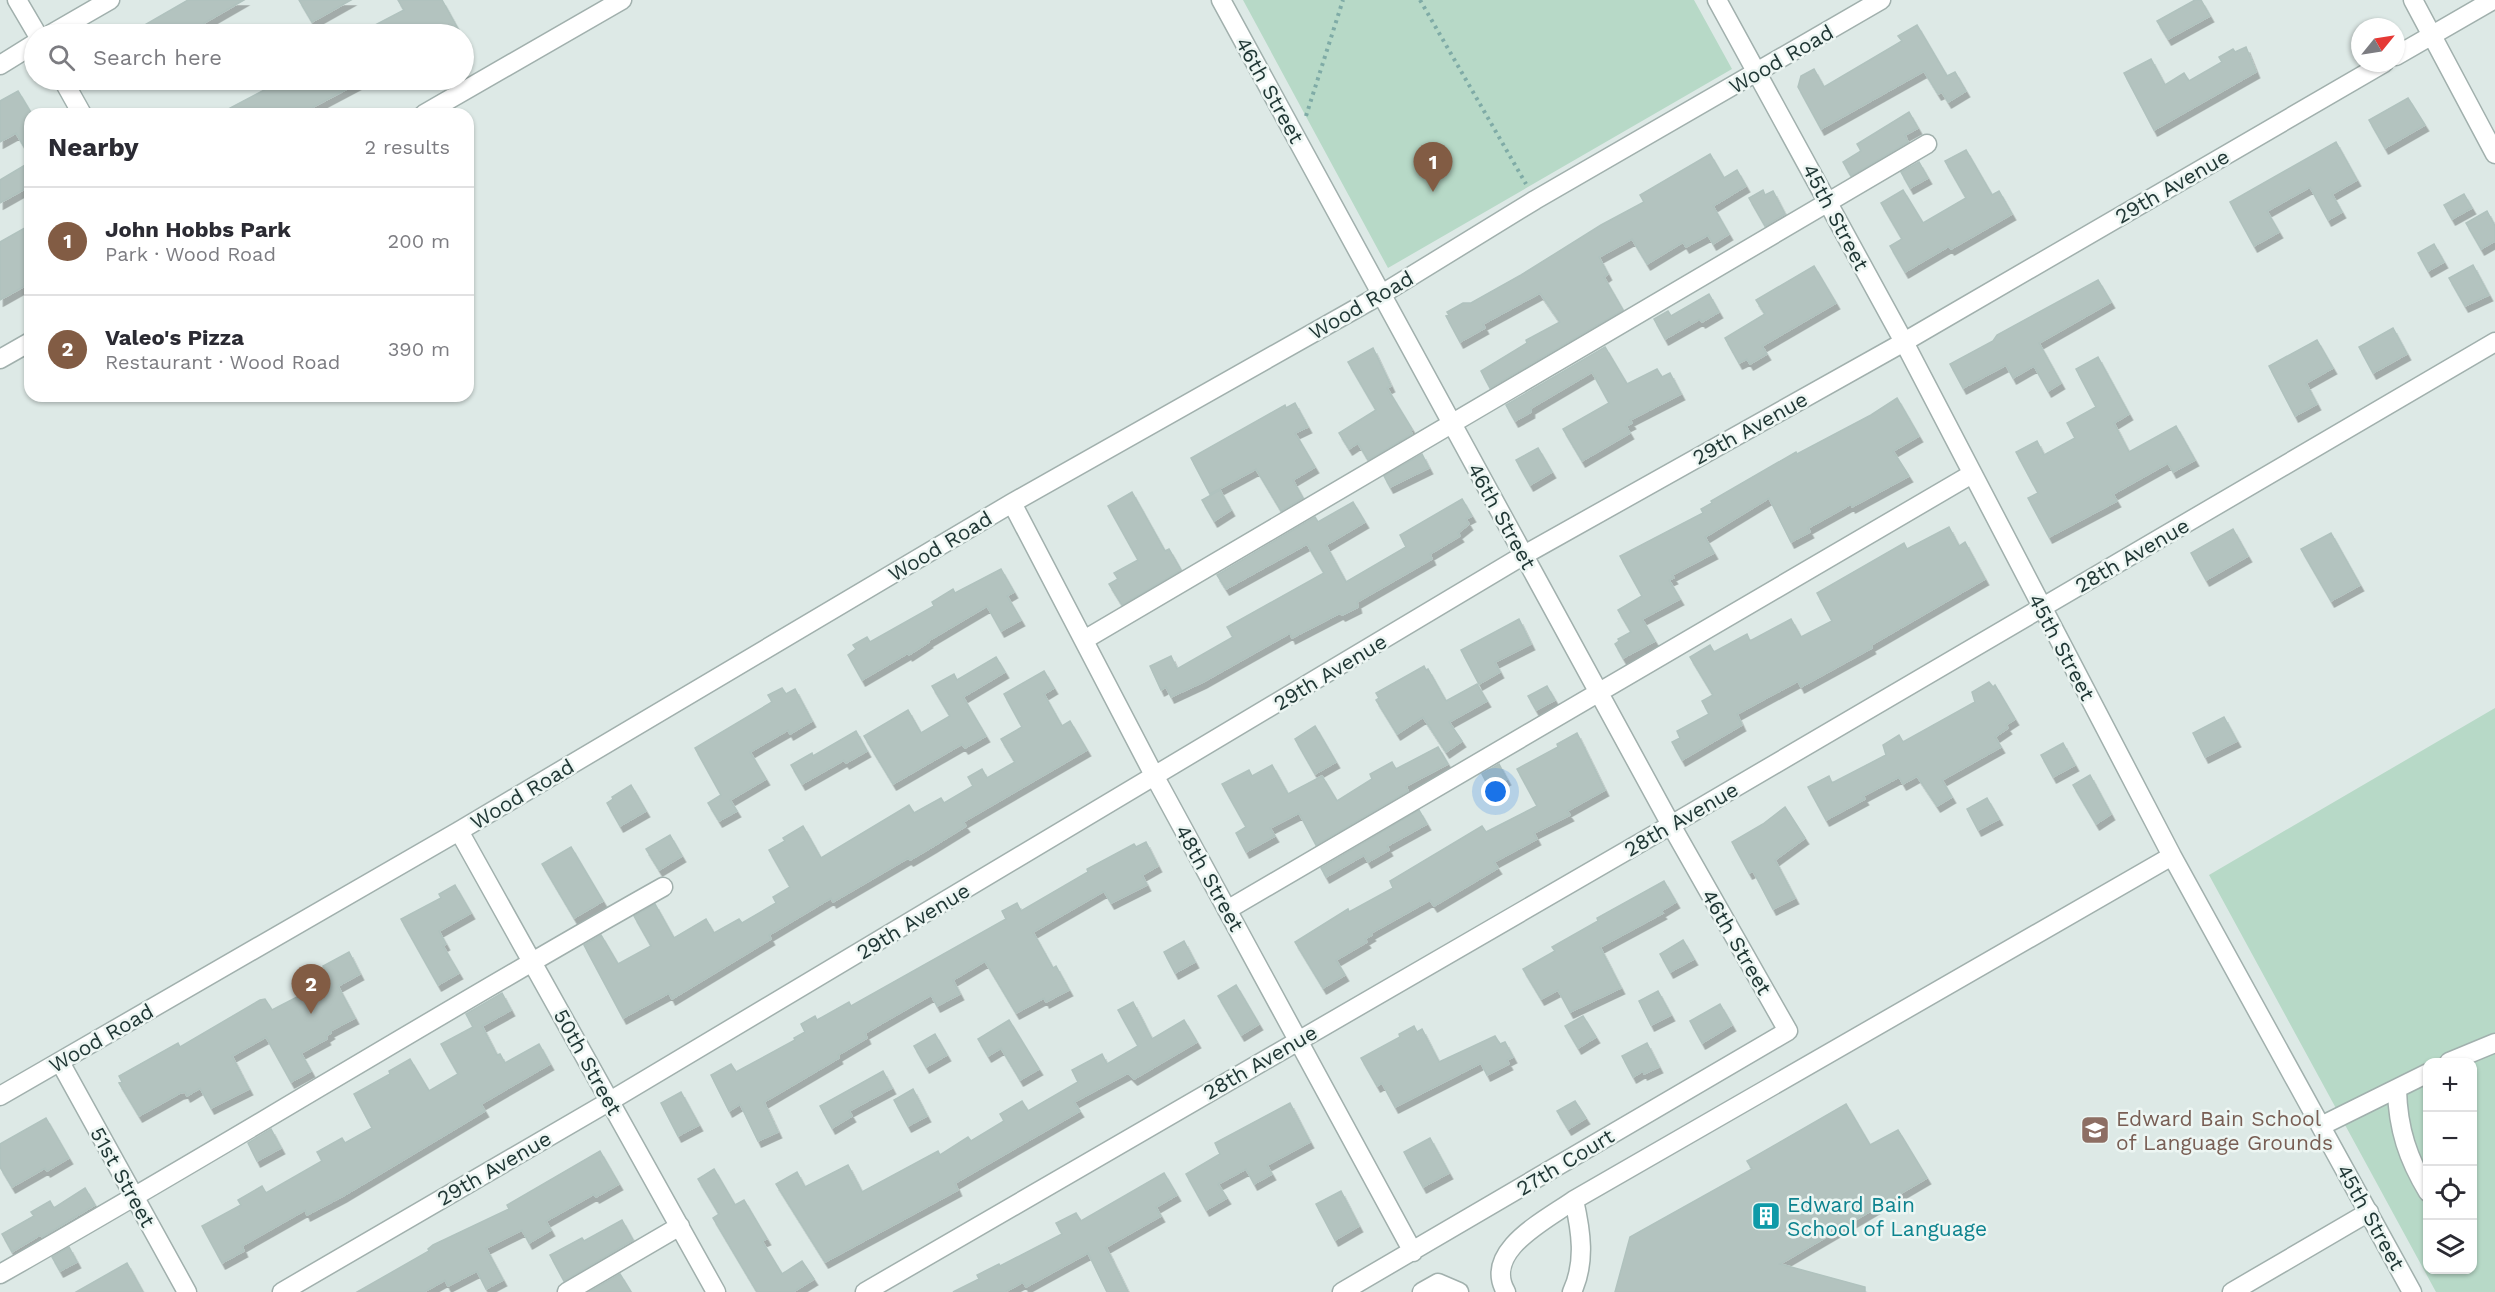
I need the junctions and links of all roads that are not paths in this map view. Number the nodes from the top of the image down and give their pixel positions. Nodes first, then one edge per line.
1 (17, 0) edge
2 (110, 0) edge
3 (621, 0) edge
4 (1221, 0) edge
5 (1717, 0) edge
6 (1881, 0) edge
7 (2413, 0) edge
8 (2493, 0) edge
9 (31, 24) edge
10 (68, 24) edge
11 (2433, 35) junction
12 (24, 50) edge
13 (2405, 51) edge
14 (0, 64) edge
15 (2369, 72) edge
16 (1757, 73) junction
17 (474, 85) edge
18 (69, 90) edge
19 (465, 90) edge
20 (79, 108) edge
21 (434, 108) edge
22 (1927, 144) dead end
23 (2495, 154) edge
24 (1828, 203) junction
25 (1382, 294) junction
26 (1904, 342) junction
27 (2495, 342) edge
28 (24, 345) edge
29 (0, 359) edge
30 (1452, 424) junction
31 (1972, 474) junction
32 (1012, 503) junction
33 (1524, 555) junction
34 (2042, 608) junction
35 (1084, 639) junction
36 (1598, 691) junction
37 (1155, 777) junction
38 (1671, 825) junction
39 (459, 831) junction
40 (2172, 856) junction
41 (663, 886) dead end
42 (1227, 910) junction
43 (531, 960) junction
44 (1788, 1031) joint
45 (1299, 1040) junction
46 (2495, 1043) edge
47 (2459, 1058) edge
48 (60, 1062) junction
49 (2423, 1075) edge
50 (2397, 1090) junction
51 (0, 1096) edge
52 (610, 1101) junction
53 (2321, 1126) junction
54 (2423, 1185) edge
55 (135, 1198) junction
56 (1574, 1200) junction
57 (2369, 1212) junction
58 (680, 1226) junction
59 (1413, 1252) junction
60 (0, 1274) edge
61 (187, 1292) edge
62 (282, 1292) edge
63 (567, 1292) edge
64 (716, 1292) edge
65 (865, 1292) edge
66 (1341, 1292) edge
67 (1422, 1292) edge
68 (1459, 1292) edge
69 (1506, 1292) edge
70 (1572, 1292) edge
71 (2232, 1292) edge
72 (2412, 1292) edge

1 - 9 street
2 - 10 street
3 - 17 street
4 - 25 street, 46th Street
5 - 16 street, 45th Street
6 - 16 street, Wood Road
7 - 11 street
8 - 11 street
11 - 13 street
11 - 23 street
12 - 14 street
15 - 26 street, 29th Avenue
16 - 24 street, 45th Street
16 - 25 street, Wood Road
18 - 20 street
19 - 21 street
22 - 24 street
24 - 26 street, 45th Street
24 - 30 street
25 - 30 street, 46th Street
25 - 32 street, Wood Road
26 - 31 street, 45th Street
26 - 33 street, 29th Avenue
27 - 34 street, 28th Avenue
28 - 29 street
30 - 33 street, 46th Street
30 - 35 street
31 - 34 street, 45th Street
31 - 36 street
32 - 35 street, 48th Street
32 - 39 street, Wood Road
33 - 36 street, 46th Street
33 - 37 street, 29th Avenue
34 - 38 street, 28th Avenue
34 - 40 street, 45th Street
35 - 37 street, 48th Street
36 - 38 street, 46th Street
36 - 42 street
37 - 42 street, 48th Street
37 - 52 street, 29th Avenue
38 - 44 street, 46th Street
38 - 45 street, 28th Avenue
39 - 43 street, 50th Street
39 - 48 street, Wood Road
40 - 53 street, 45th Street
40 - 56 street
41 - 43 street
42 - 45 street, 48th Street
43 - 52 street, 50th Street
43 - 55 street
44 - 59 street, 27th Court
45 - 59 street, 48th Street
45 - 65 street, 28th Avenue
46 - 47 street
48 - 51 street, Wood Road
48 - 55 street, 51st Street
49 - 50 street
50 - 53 street
50 - 54 street
52 - 58 street, 50th Street
52 - 62 street, 29th Avenue
53 - 57 street, 45th Street
55 - 60 street
55 - 61 street, 51st Street
56 - 69 street
56 - 70 street
57 - 71 street
57 - 72 street, 45th Street
58 - 63 street
58 - 64 street, 50th Street
59 - 66 street, 27th Court
67 - 68 street

